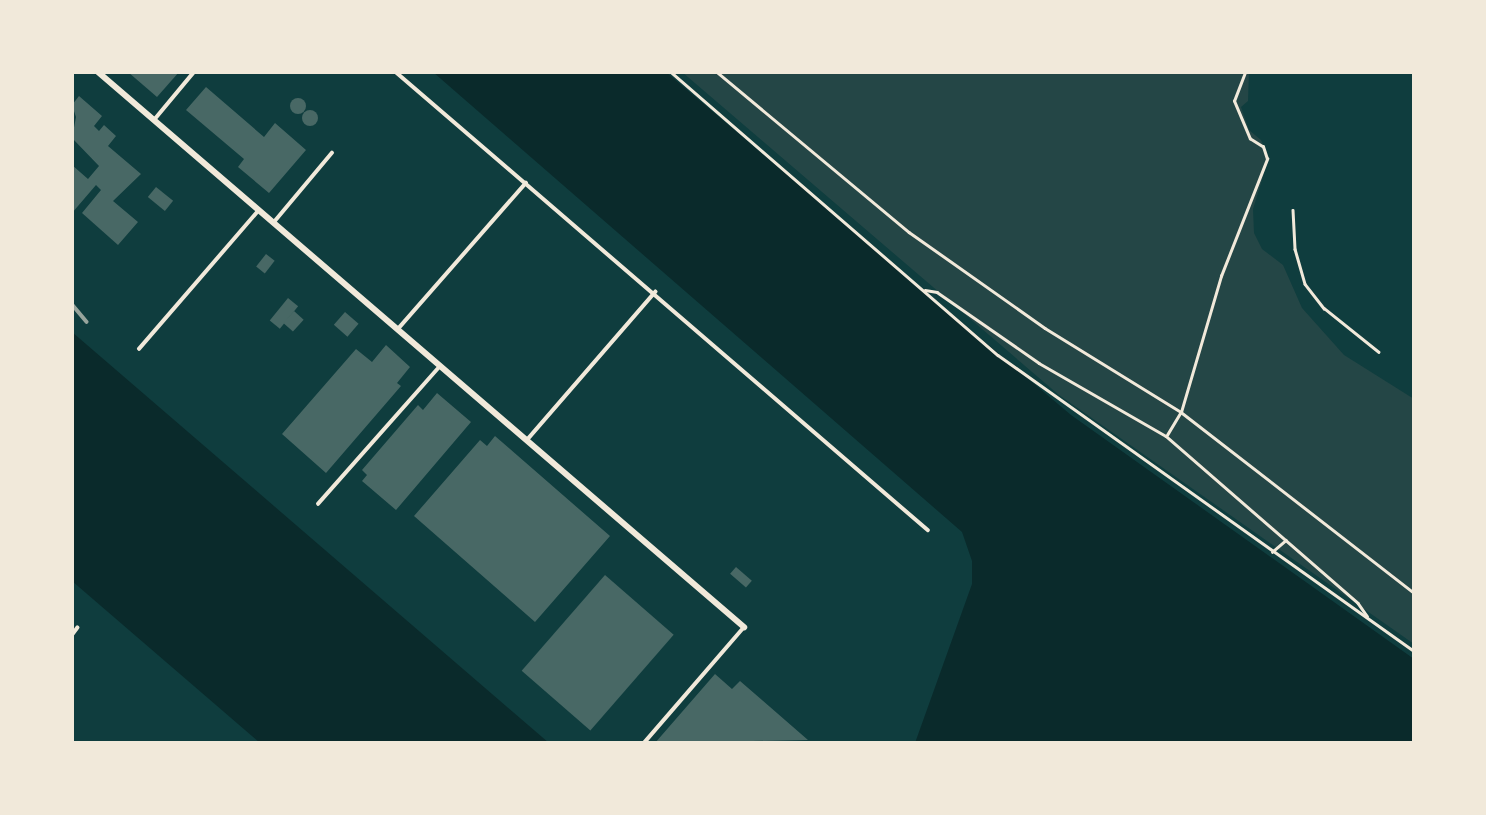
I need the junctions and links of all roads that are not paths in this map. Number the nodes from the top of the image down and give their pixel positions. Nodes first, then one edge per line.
1 (98, 72) edge
2 (194, 72) edge
3 (396, 72) edge
4 (154, 120) junction
5 (332, 153) dead end
6 (526, 182) junction
7 (259, 209) junction
8 (274, 222) junction
9 (654, 292) junction
10 (398, 329) junction
11 (139, 349) dead end
12 (440, 365) junction
13 (527, 440) junction
14 (318, 504) dead end
15 (928, 530) dead end
16 (744, 627) joint
17 (77, 628) dead end
18 (72, 635) edge
19 (644, 743) edge

1 - 4 street
2 - 4 lane
3 - 6 lane
4 - 7 street
5 - 8 lane
6 - 9 lane
6 - 10 lane
7 - 8 street
7 - 11 lane
8 - 10 street
9 - 13 lane
9 - 15 lane
10 - 12 street
12 - 13 street
12 - 14 lane
13 - 16 street
16 - 19 lane
17 - 18 lane

